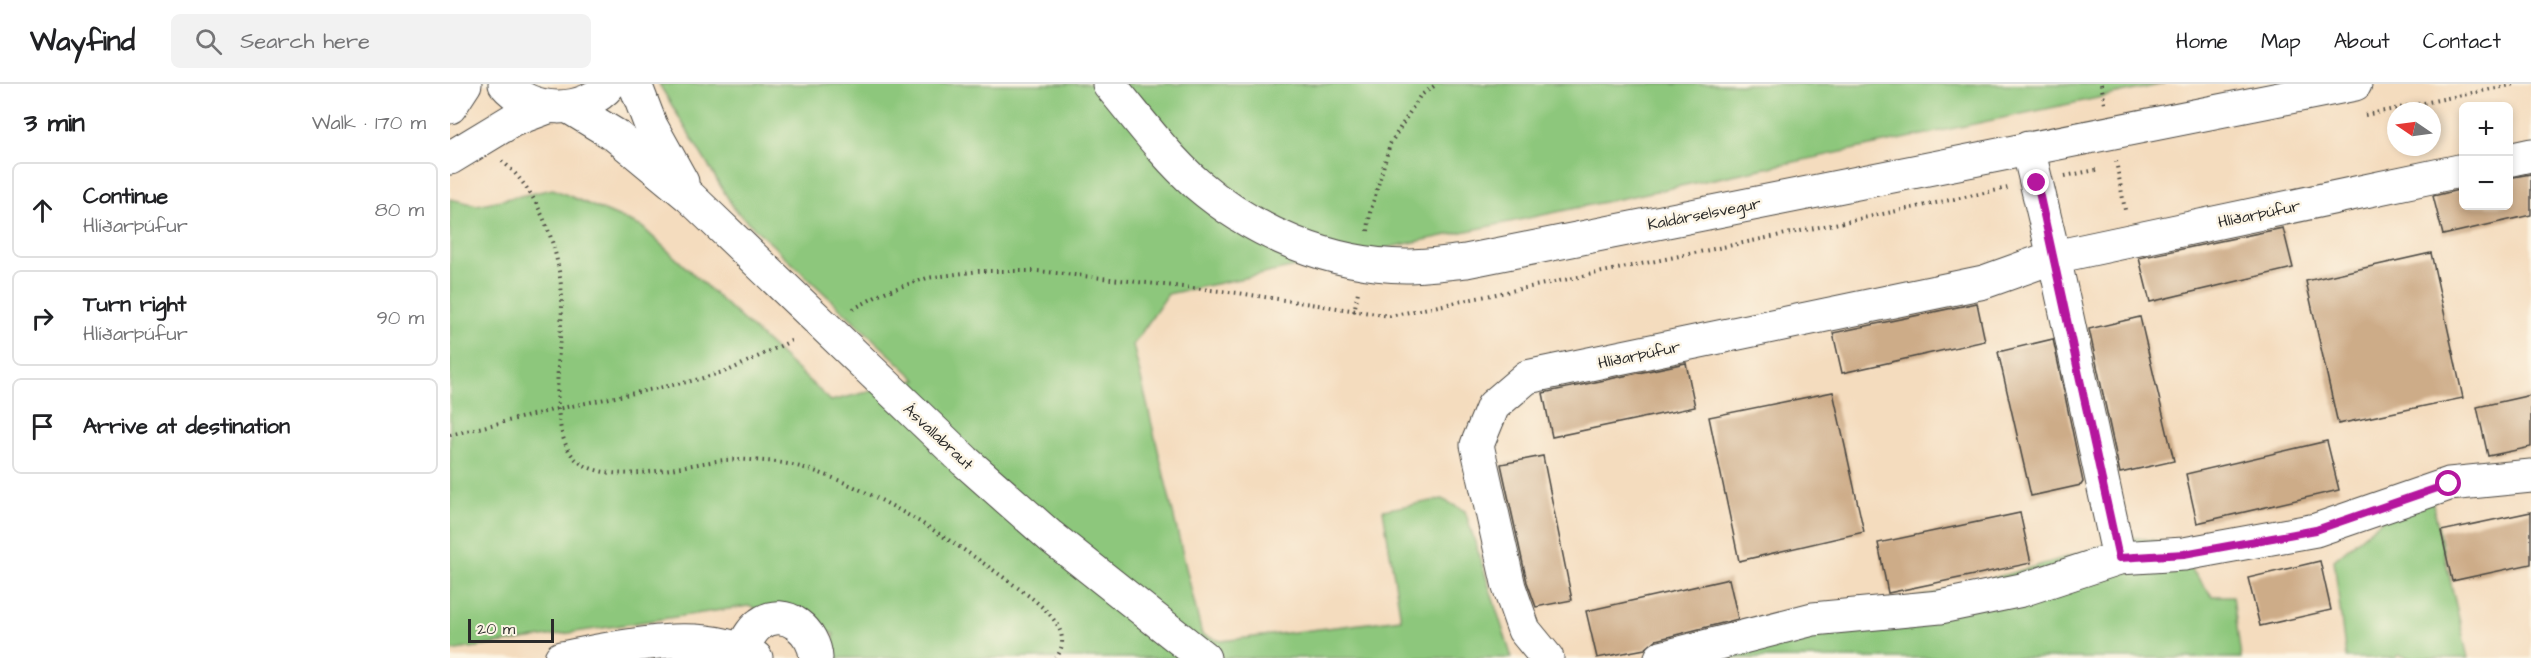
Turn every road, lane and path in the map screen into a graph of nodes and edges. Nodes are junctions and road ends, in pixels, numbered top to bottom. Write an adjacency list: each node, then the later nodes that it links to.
1 (465, 84): 8 (street)
2 (505, 84): 9 (street, Ásvallabraut)
3 (610, 84): 9 (street)
4 (635, 84): 16 (street, Ásvallabraut)
5 (1109, 84): 18 (street, Kaldárselsvegur)
6 (1437, 84): 18 (path)
7 (2355, 84): 10 (street, Kaldárselsvegur)
8 (450, 107)
9 (558, 107): 13 (street); 16 (street, Ásvallabraut)
10 (2028, 148): 17 (street); 18 (street, Kaldárselsvegur)
11 (494, 155): 21 (path)
12 (2531, 155): 14 (street)
13 (450, 158)
14 (2513, 159)
15 (2459, 171): 17 (street, Hlíðarþúfur)
16 (690, 197): 29 (street, Ásvallabraut)
17 (2054, 257): 24 (street); 30 (street, Hlíðarþúfur)
18 (1364, 262): 19 (path)
19 (1354, 312)
20 (799, 337): 21 (path)
21 (557, 409): 22 (path); 28 (path)
22 (450, 435)
23 (2531, 476): 24 (street)
24 (2119, 558): 31 (street)
25 (748, 654): 26 (street); 27 (street)
26 (561, 658)
27 (816, 658)
28 (1056, 658)
29 (1204, 658)
30 (1547, 658)
31 (1661, 658)

